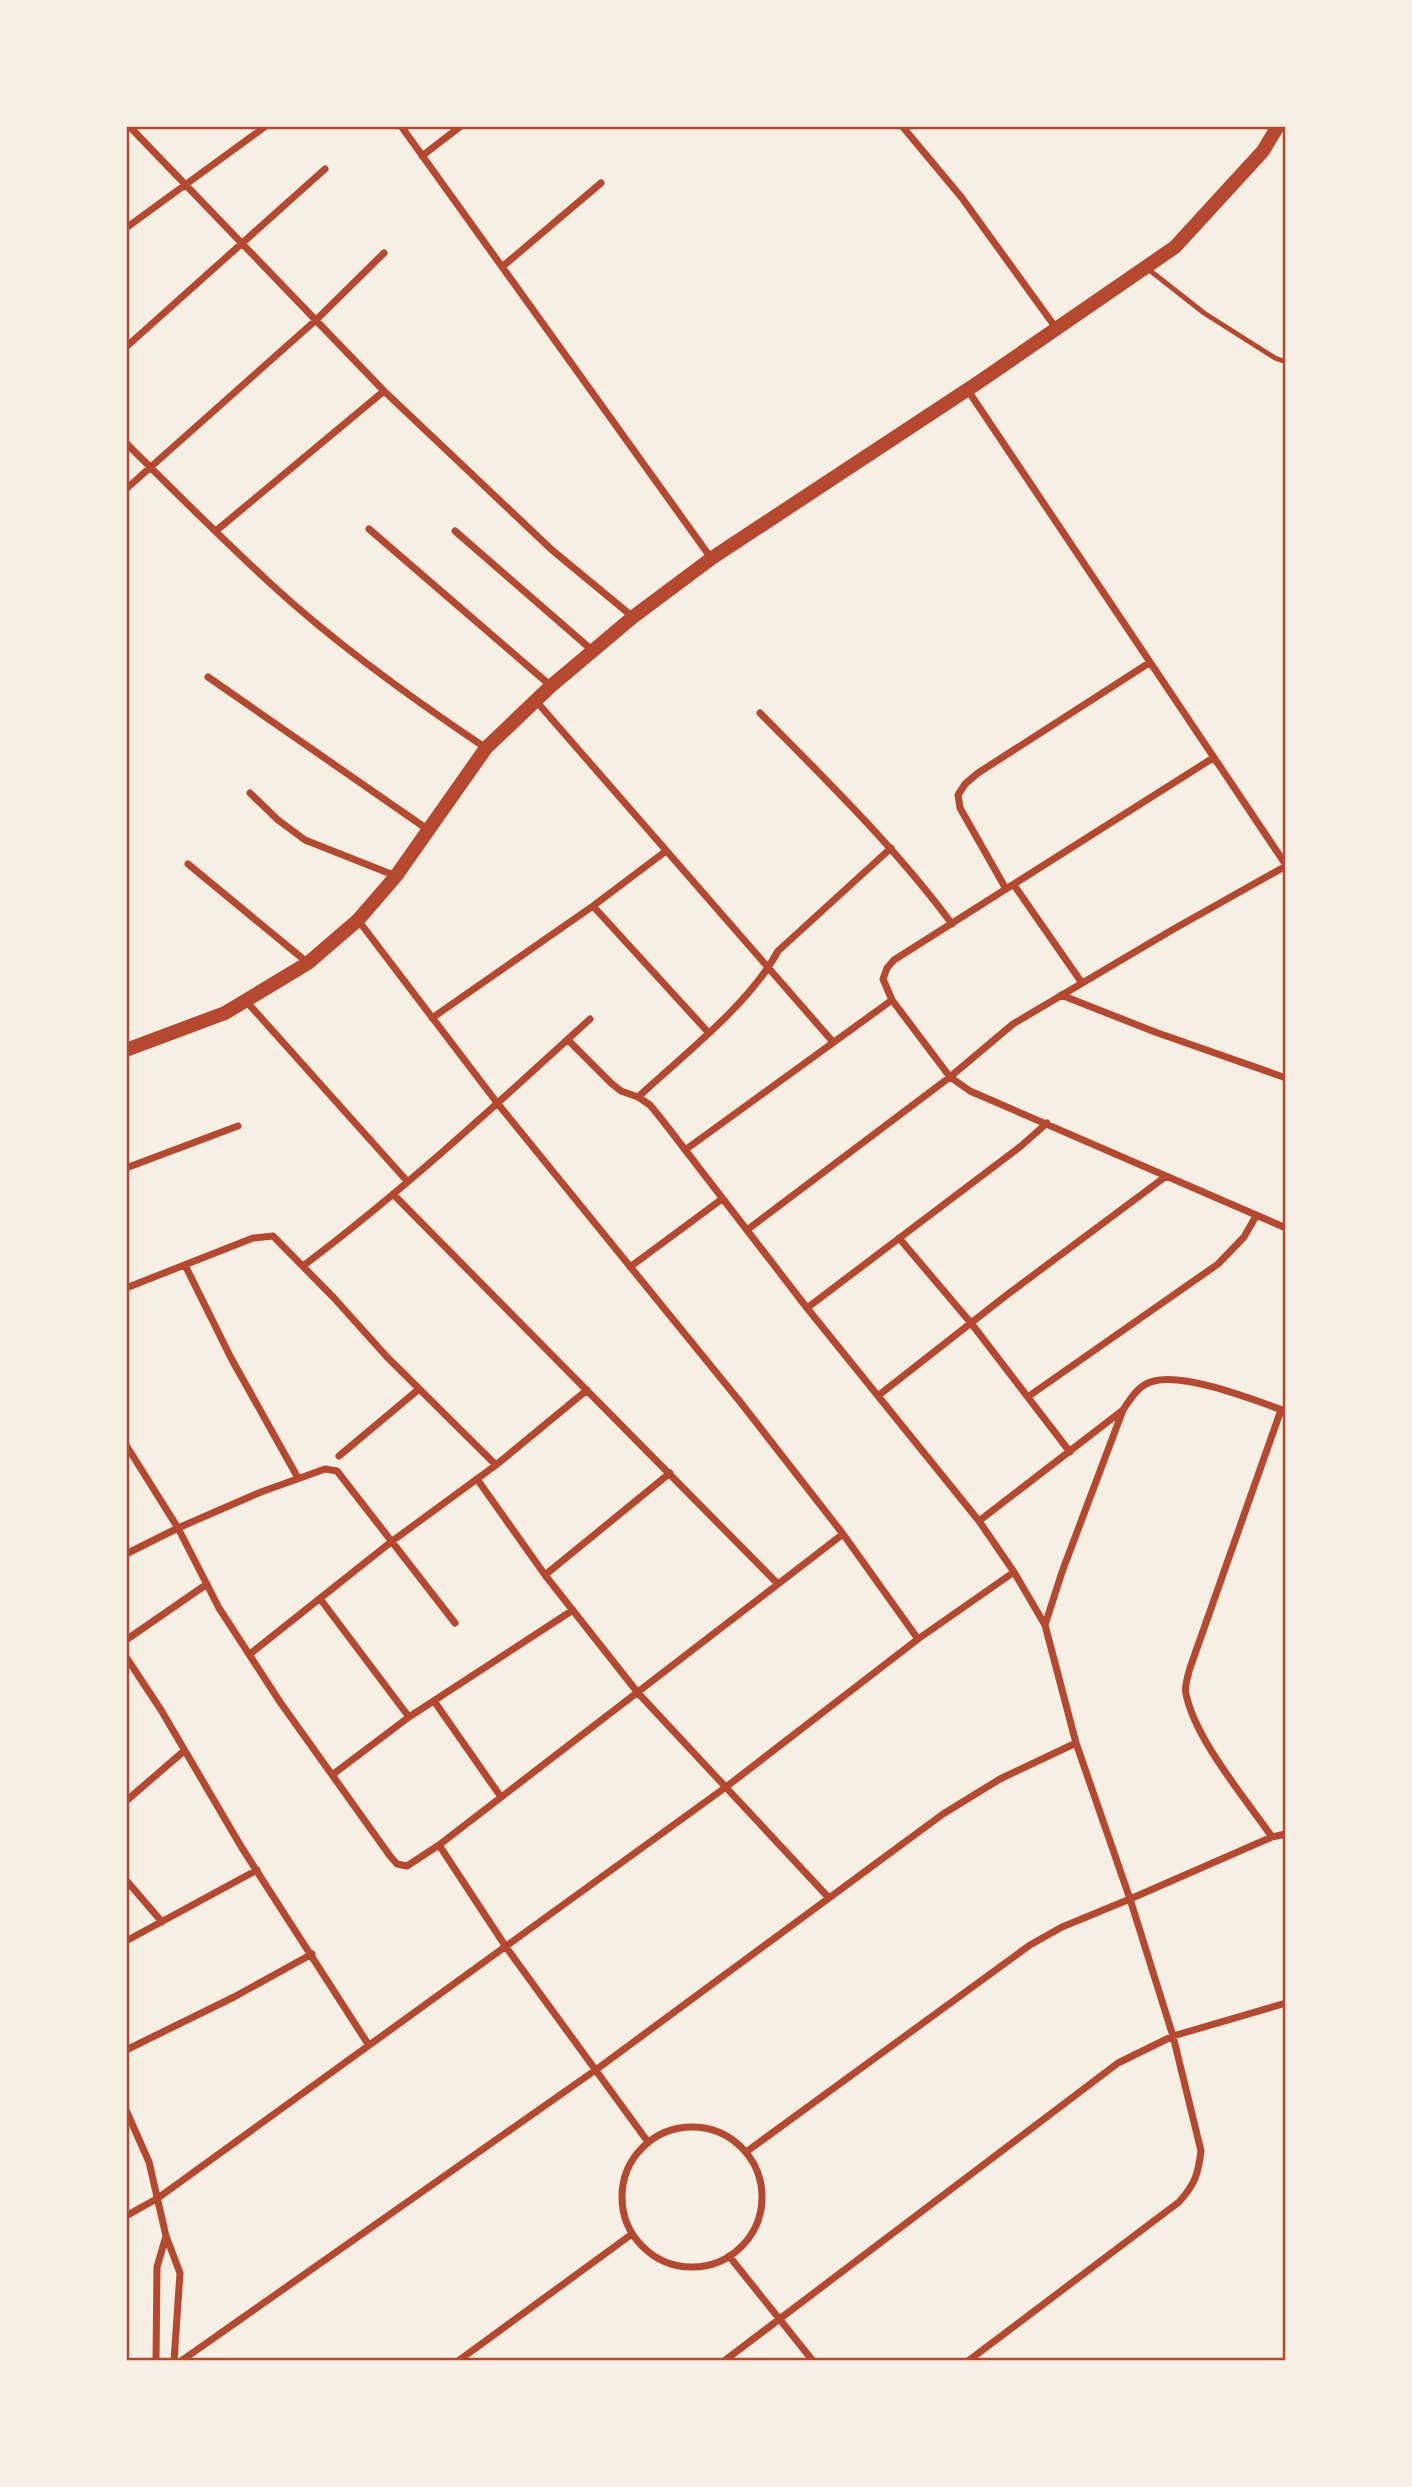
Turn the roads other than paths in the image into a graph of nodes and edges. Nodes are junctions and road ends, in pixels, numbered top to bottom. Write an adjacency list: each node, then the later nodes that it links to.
1 (129, 126): 10 (street)
2 (266, 126): 10 (street)
3 (401, 126): 7 (street)
4 (461, 126): 7 (street)
5 (902, 126): 17 (street)
6 (1278, 126): 15 (main road)
7 (422, 156): 14 (street)
8 (325, 169): 12 (street)
9 (601, 183): 14 (street)
10 (185, 187): 11 (street); 12 (street)
11 (126, 228)
12 (243, 242): 16 (street); 18 (street)
13 (384, 253): 16 (street)
14 (502, 267): 28 (street)
15 (1145, 267): 17 (main road); 19 (lane)
16 (316, 320): 21 (street); 23 (street)
17 (1056, 328): 20 (main road)
18 (126, 348)
19 (1286, 362)
20 (967, 389): 28 (main road); 31 (street)
21 (384, 391): 26 (street); 29 (street)
22 (126, 443): 23 (street)
23 (151, 468): 24 (street); 26 (street)
24 (126, 489)
25 (369, 528): 33 (street)
26 (216, 530): 36 (street)
27 (454, 531): 30 (street)
28 (712, 558): 29 (main road)
29 (634, 617): 30 (main road)
30 (593, 651): 33 (main road)
31 (1149, 663): 37 (street); 46 (street)
32 (208, 677): 39 (street)
33 (551, 686): 34 (main road)
34 (536, 700): 36 (main road); 41 (street)
35 (760, 713): 40 (street)
36 (486, 748): 39 (main road)
37 (1213, 758): 43 (street); 45 (street)
38 (250, 793): 44 (street)
39 (427, 829): 44 (main road)
40 (891, 848): 49 (street); 51 (street)
41 (666, 851): 47 (street); 51 (street)
42 (188, 864): 50 (street)
43 (1286, 866): 52 (street)
44 (396, 876): 48 (main road)
45 (1014, 885): 46 (street); 52 (street)
46 (1006, 889): 49 (street)
47 (593, 906): 56 (street); 58 (street)
48 (358, 920): 50 (main road); 56 (street)
49 (952, 924): 54 (street)
50 (308, 963): 55 (main road)
51 (769, 968): 58 (street); 60 (street)
52 (1082, 983): 53 (street)
53 (1061, 995): 62 (street); 63 (street)
54 (892, 1000): 60 (street); 62 (street)
55 (246, 1001): 61 (main road); 71 (street)
56 (432, 1018): 65 (street)
57 (590, 1019): 59 (street)
58 (708, 1032): 64 (street)
59 (568, 1040): 64 (street); 65 (street)
60 (833, 1042): 68 (street)
61 (126, 1051)
62 (950, 1077): 66 (street); 76 (street)
63 (1286, 1078)
64 (638, 1097): 68 (street)
65 (498, 1104): 71 (street); 80 (street)
66 (1046, 1123): 70 (street); 77 (street)
67 (238, 1125): 69 (street)
68 (685, 1150): 73 (street)
69 (126, 1168)
70 (1165, 1177): 74 (street); 83 (street)
71 (407, 1181): 72 (street)
72 (393, 1194): 79 (street); 85 (street)
73 (722, 1199): 76 (street); 80 (street)
74 (1256, 1216): 75 (street); 87 (street)
75 (1286, 1228)
76 (747, 1230): 82 (street)
77 (899, 1238): 82 (street); 83 (street)
78 (184, 1265): 79 (street); 81 (street); 95 (street)
79 (303, 1266): 84 (street)
80 (630, 1267): 99 (street)
81 (126, 1288)
82 (807, 1308): 86 (street)
83 (971, 1323): 86 (street); 87 (street)
84 (419, 1389): 92 (street); 93 (street)
85 (587, 1390): 93 (street); 94 (street)
86 (878, 1395): 97 (street)
87 (1029, 1396): 91 (street)
88 (1123, 1410): 89 (street); 91 (street); 109 (street)
89 (1284, 1410): 124 (street)
90 (126, 1445): 98 (street)
91 (1070, 1452): 97 (street)
92 (339, 1456)
93 (496, 1465): 96 (street)
94 (670, 1473): 103 (street); 105 (street)
95 (298, 1478): 98 (street); 100 (street)
96 (477, 1479): 100 (street); 103 (street)
97 (979, 1521): 102 (street)
98 (178, 1528): 101 (street); 104 (street)
99 (843, 1534): 105 (street); 110 (street)
100 (391, 1542): 106 (street); 108 (street)
101 (126, 1554)
102 (1014, 1572): 109 (street); 110 (street)
103 (545, 1575): 107 (street)
104 (207, 1584): 111 (street); 112 (street)
105 (778, 1584): 114 (street)
106 (321, 1600): 112 (street); 116 (street)
107 (573, 1610): 114 (street); 115 (street)
108 (456, 1623)
109 (1045, 1625): 117 (street)
110 (918, 1639): 120 (street)
111 (126, 1640)
112 (250, 1654): 119 (street)
113 (126, 1657): 118 (street)
114 (638, 1693): 120 (street); 121 (street)
115 (435, 1701): 116 (street); 121 (street)
116 (409, 1717): 119 (street)
117 (1076, 1743): 128 (street); 129 (street)
118 (184, 1751): 122 (street); 126 (street)
119 (332, 1774): 125 (street)
120 (726, 1787): 128 (street); 132 (street)
121 (501, 1797): 125 (street)
122 (126, 1801)
123 (1286, 1834): 124 (street)
124 (1272, 1837): 129 (street)
125 (439, 1845): 132 (street)
126 (257, 1870): 130 (street); 133 (street)
127 (126, 1880): 130 (street)
128 (829, 1898): 138 (street)
129 (1130, 1899): 135 (street); 141 (street)
130 (162, 1922): 131 (street)
131 (126, 1941)
132 (506, 1947): 136 (street); 138 (street)
133 (312, 1954): 136 (street); 137 (street)
134 (1286, 2003): 135 (street)
135 (1173, 2036): 147 (street); 148 (street)
136 (368, 2045): 142 (street)
137 (126, 2050)
138 (597, 2069): 140 (street); 151 (street)
139 (126, 2110): 142 (street)
140 (648, 2142): 141 (street); 144 (street)
141 (747, 2152): 146 (street)
142 (158, 2198): 143 (street); 145 (street)
143 (126, 2216)
144 (632, 2234): 146 (street); 152 (street)
145 (166, 2236): 149 (street); 150 (street)
146 (730, 2256): 147 (street)
147 (781, 2319): 153 (street); 154 (street)
148 (978, 2353): 155 (street); 156 (street)
149 (156, 2361)
150 (174, 2361)
151 (181, 2361)
152 (458, 2361)
153 (724, 2361)
154 (813, 2361)
155 (968, 2361)
156 (983, 2361)

